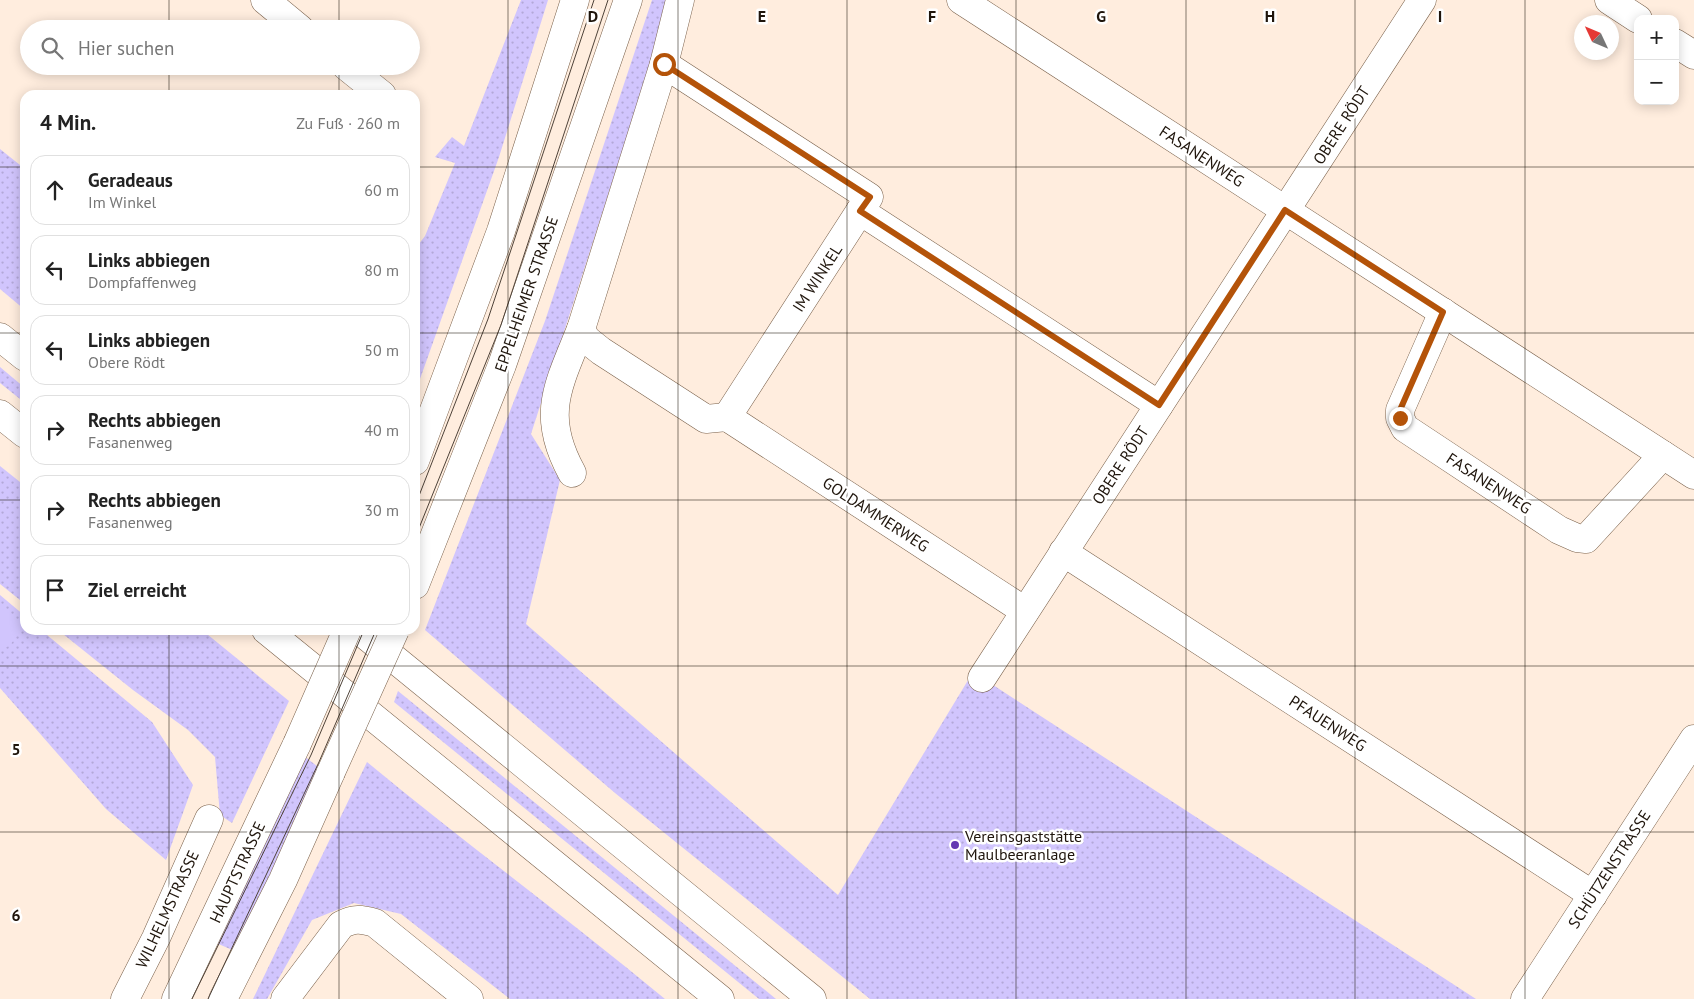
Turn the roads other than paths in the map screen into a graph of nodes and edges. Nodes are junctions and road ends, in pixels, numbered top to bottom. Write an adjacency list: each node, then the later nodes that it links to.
1 (265, 0): 9 (main road)
2 (575, 0): 25 (main road)
3 (628, 0): 30 (main road, EPPELHEIMER STRASSE)
4 (680, 0): 12 (main road)
5 (961, 0): 15 (main road, FASANENWEG)
6 (1422, 0): 15 (main road, OBERE RÖDT)
7 (1609, 0): 8 (main road)
8 (1634, 16)
9 (289, 20)
10 (1679, 46): 11 (main road)
11 (1694, 55)
12 (664, 64): 16 (main road, IM WINKEL); 19 (main road)
13 (357, 75): 14 (main road)
14 (376, 90)
15 (1285, 210): 17 (main road, FASANENWEG); 21 (main road, OBERE RÖDT)
16 (860, 211): 21 (main road); 23 (main road, IM WINKEL)
17 (1443, 312): 26 (main road, FASANENWEG); 26 (main road, FASANENWEG)
18 (0, 336): 20 (main road)
19 (589, 340): 23 (main road); 27 (main road)
20 (20, 353)
21 (1159, 405): 29 (main road, OBERE RÖDT)
22 (0, 414): 24 (main road)
23 (726, 417): 31 (main road, GOLDAMMERWEG)
24 (20, 430)
25 (420, 448)
26 (1662, 455): 28 (main road, FASANENWEG)
27 (572, 473)
28 (1694, 475)
29 (1064, 552): 31 (main road, OBERE RÖDT); 39 (main road, PFAUENWEG)
30 (420, 571)
31 (1025, 611): 36 (main road, OBERE RÖDT)
32 (272, 635): 45 (main road)
33 (345, 635): 41 (main road, HAUPTSTRASSE, bridge)
34 (366, 635): 46 (main road)
35 (393, 635): 42 (main road, bridge)
36 (982, 678)
37 (1694, 739): 39 (main road, SCHÜTZENSTRASSE)
38 (209, 819): 40 (main road, WILHELMSTRASSE)
39 (1592, 895): 47 (main road, SCHÜTZENSTRASSE)
40 (125, 999)
41 (176, 999)
42 (223, 999)
43 (285, 999): 44 (main road)
44 (469, 999)
45 (720, 999)
46 (812, 999)
47 (1525, 999)

